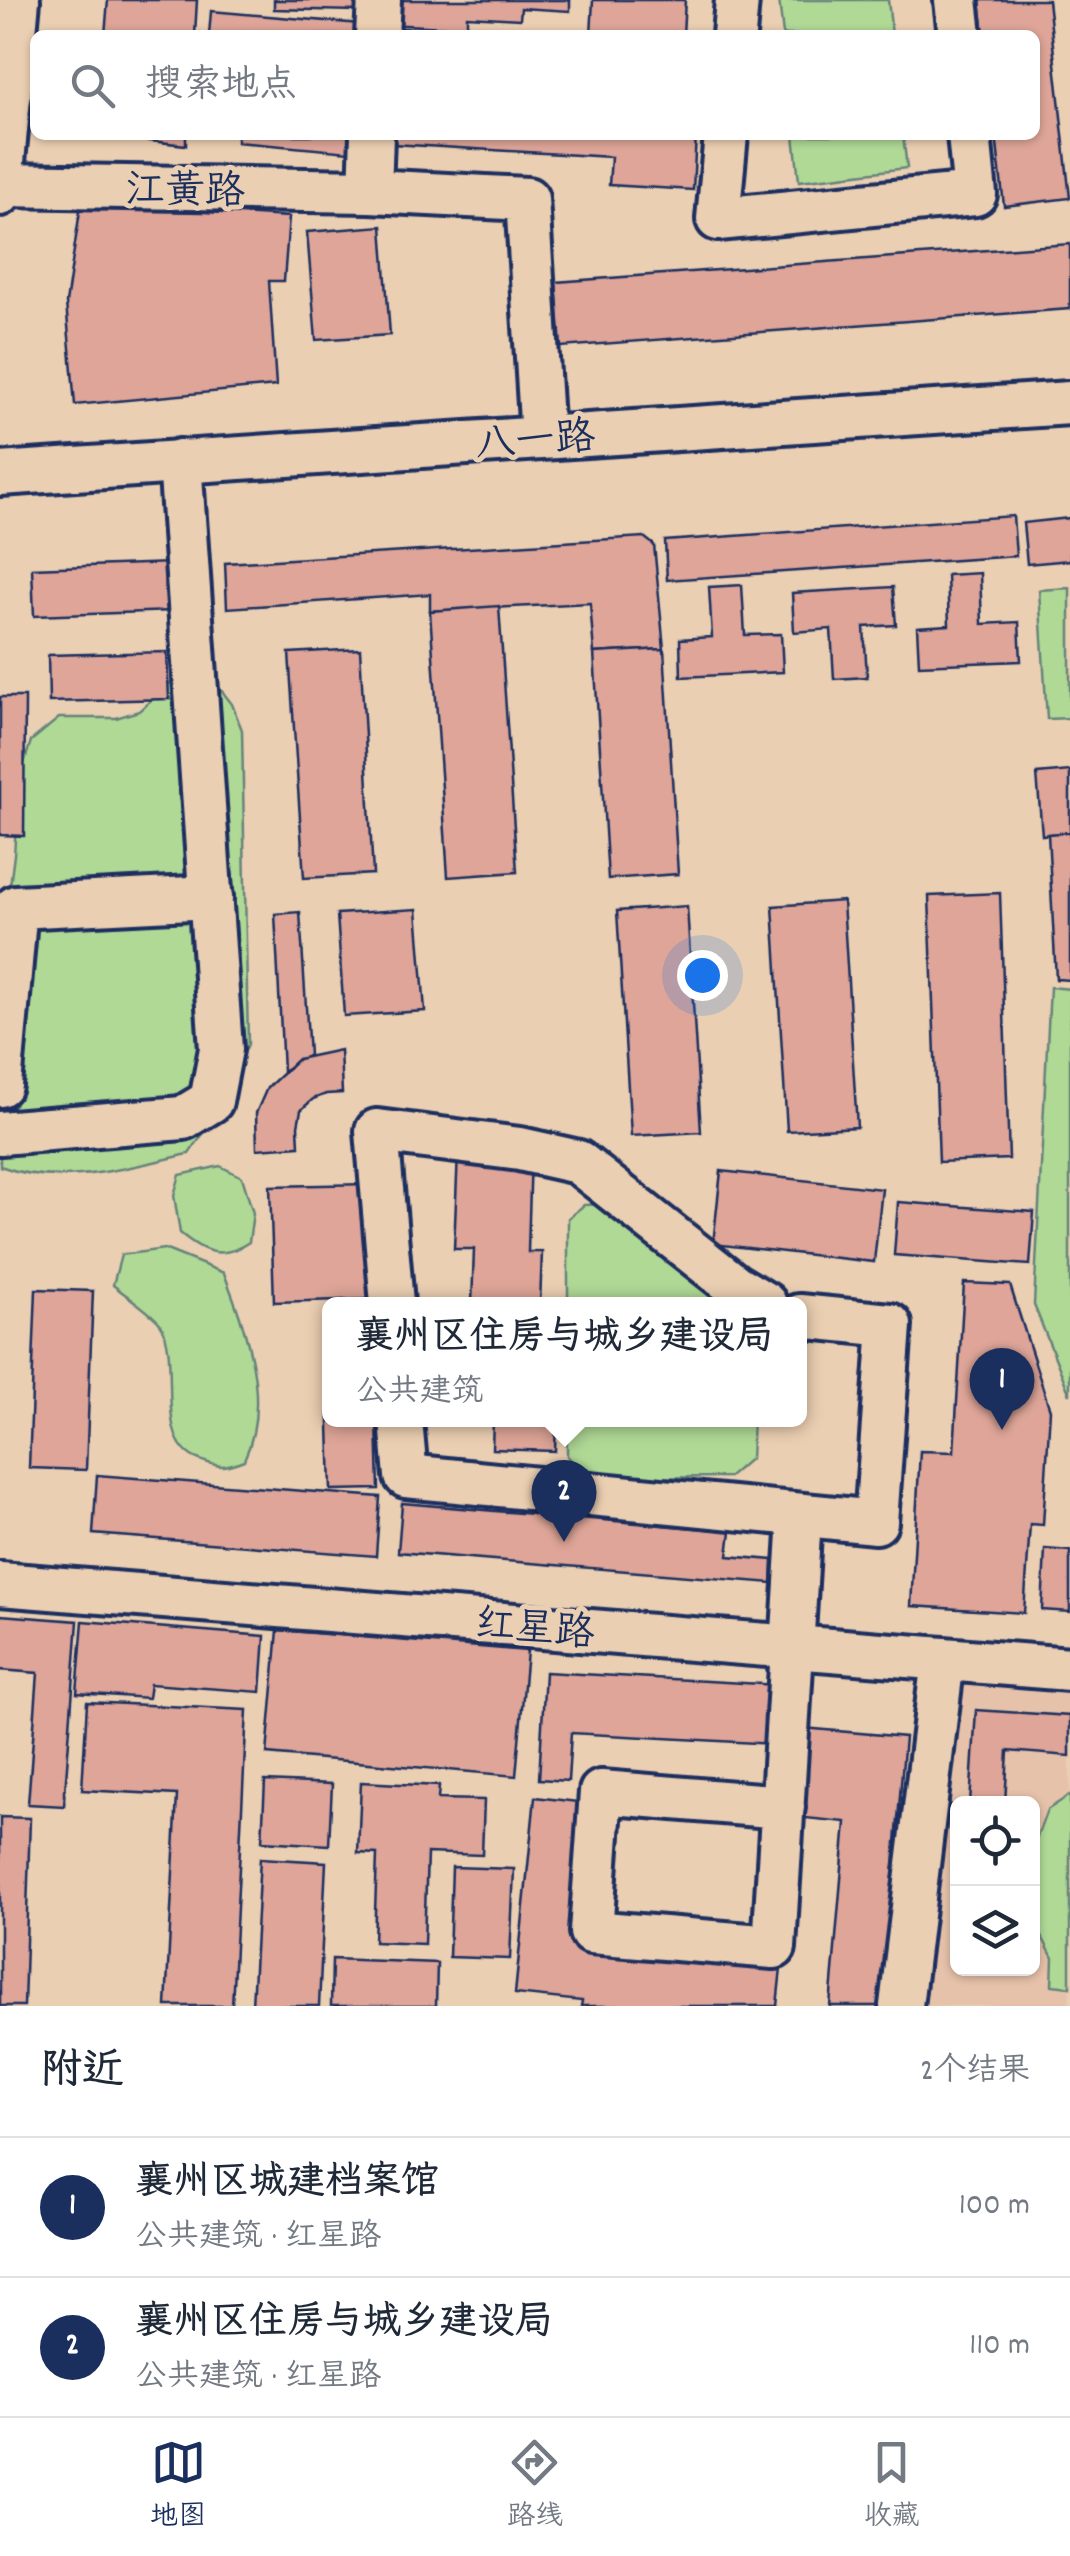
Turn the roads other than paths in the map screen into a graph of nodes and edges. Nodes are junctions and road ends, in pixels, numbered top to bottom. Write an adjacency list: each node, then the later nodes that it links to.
1 (18, 0): 11 (street)
2 (379, 0): 5 (street)
3 (737, 0): 6 (street)
4 (956, 0): 7 (street)
5 (378, 30)
6 (734, 30)
7 (959, 30)
8 (372, 140): 12 (street)
9 (726, 140): 10 (street)
10 (970, 140)
11 (0, 185): 12 (street, 江黄路); 13 (street)
12 (370, 192): 15 (street, 江黄路)
13 (0, 194)
14 (1070, 403): 15 (street, 八一路)
15 (542, 437): 16 (street, 八一路)
16 (180, 462): 17 (street, 八一路); 18 (street)
17 (0, 474)
18 (211, 897): 19 (street); 20 (street)
19 (0, 1086)
20 (0, 1134)
21 (391, 1297): 22 (street)
22 (753, 1297)
23 (807, 1317): 25 (street)
24 (402, 1427): 25 (street)
25 (800, 1517): 27 (street)
26 (0, 1584): 27 (street, 红星路)
27 (794, 1647): 28 (street, 红星路); 30 (street)
28 (943, 1659): 29 (street, 红星路); 31 (street)
29 (1070, 1669)
30 (783, 1807): 30 (street)
31 (901, 2006)

